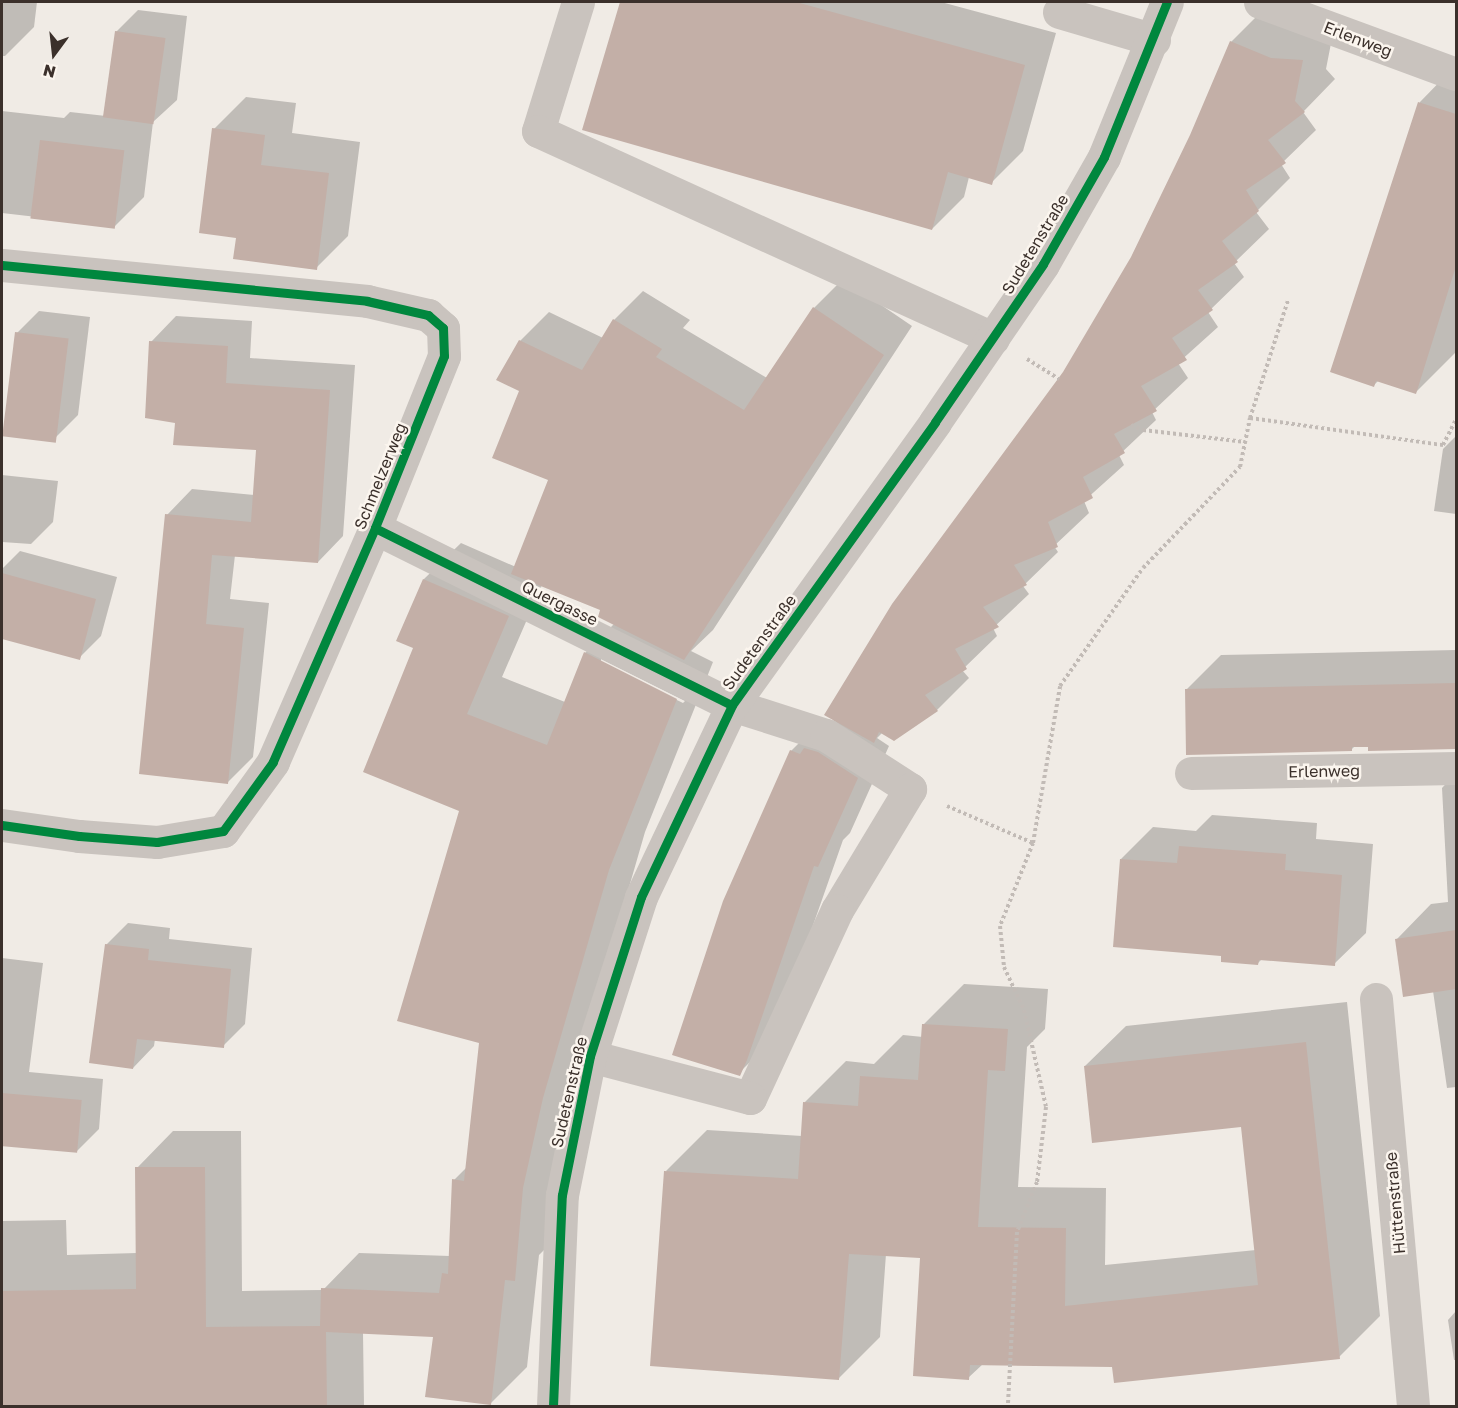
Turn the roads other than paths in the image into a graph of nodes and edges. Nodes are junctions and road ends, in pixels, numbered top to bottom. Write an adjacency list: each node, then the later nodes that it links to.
1 (578, 2): 8 (street)
2 (1167, 2): 5 (street, Sudetenstraße)
3 (1260, 2): 6 (street, Erlenweg)
4 (1059, 12): 5 (street)
5 (1154, 40): 8 (street, Sudetenstraße)
6 (1456, 74)
7 (2, 265): 9 (street, Schmelzerweg)
8 (993, 338): 10 (street, Sudetenstraße)
9 (375, 528): 10 (street, Quergasse); 13 (street, Schmelzerweg)
10 (732, 705): 15 (street, Sudetenstraße); 15 (street, Quergasse)
11 (1456, 768): 12 (street, Erlenweg)
12 (1191, 773)
13 (2, 825)
14 (1376, 999): 17 (street, Hüttenstraße)
15 (590, 1056): 16 (street, Sudetenstraße)
16 (553, 1407)
17 (1413, 1407)

